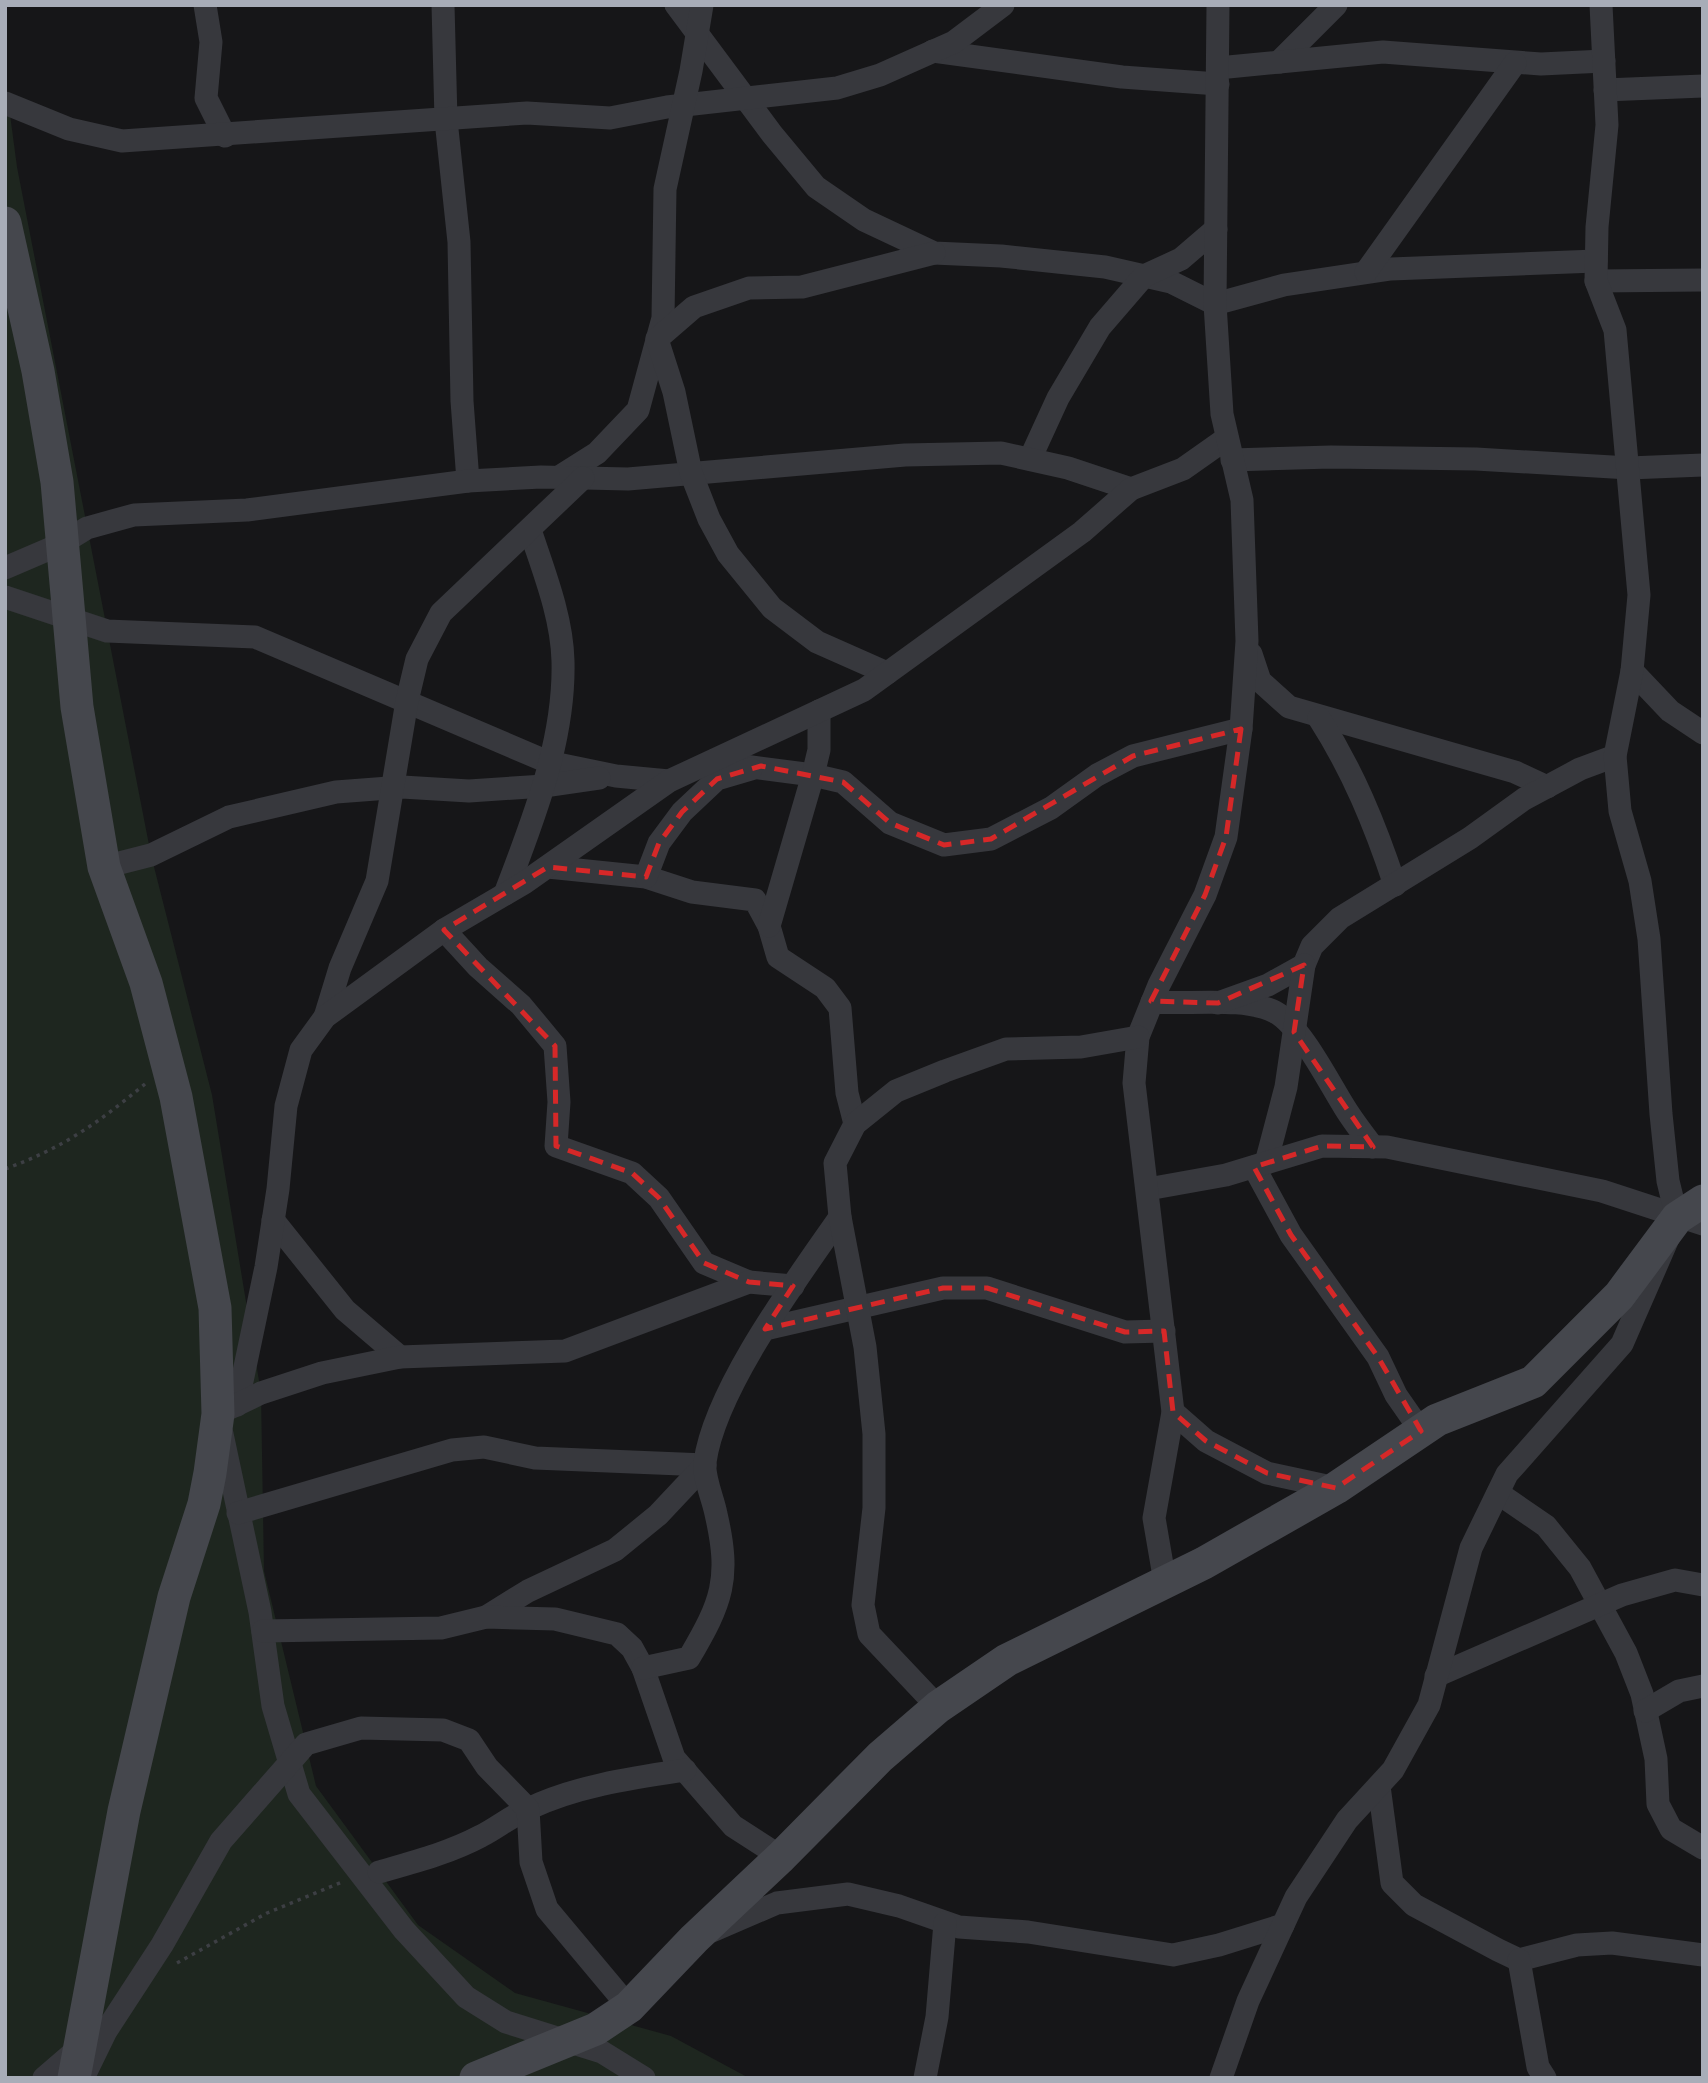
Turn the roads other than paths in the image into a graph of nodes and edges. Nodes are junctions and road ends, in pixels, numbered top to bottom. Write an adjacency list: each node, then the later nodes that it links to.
1 (205, 5): 21 (street)
2 (443, 5): 20 (street)
3 (676, 5): 9 (street)
4 (702, 5): 9 (street)
5 (1218, 5): 14 (street)
6 (1336, 5): 12 (street)
7 (1601, 5): 11 (street)
8 (1001, 6): 10 (street)
9 (696, 32): 17 (street); 19 (street)
10 (933, 51): 14 (street); 17 (street)
11 (1604, 61): 13 (street); 16 (street)
12 (1279, 62): 13 (street); 14 (street)
13 (1515, 62): 26 (street)
14 (1218, 76): 23 (street)
15 (1703, 86): 16 (street)
16 (1605, 90): 25 (street)
17 (746, 100): 19 (street); 24 (street)
18 (5, 103): 21 (street)
19 (681, 106): 20 (street); 30 (street)
20 (446, 121): 21 (street); 38 (street)
21 (225, 136)
22 (5, 223): 41 (main road)
23 (1216, 229): 27 (street); 29 (street)
24 (934, 253): 27 (street); 30 (street)
25 (1596, 271): 26 (street); 28 (street); 34 (street)
26 (1366, 272): 29 (street)
27 (1144, 276): 29 (street); 32 (street)
28 (1703, 280)
29 (1215, 304): 31 (street)
30 (657, 339): 35 (street); 36 (street)
31 (1230, 449): 34 (street); 39 (street); 45 (street)
32 (1030, 459): 35 (street); 39 (street)
33 (1703, 465): 34 (street)
34 (1629, 468): 46 (street)
35 (691, 473): 37 (street); 47 (street)
36 (559, 477): 37 (street); 38 (street)
37 (583, 478): 40 (street)
38 (468, 481): 41 (street)
39 (1131, 489): 47 (street)
40 (530, 530): 48 (street); 55 (street)
41 (61, 544): 42 (street); 44 (main road)
42 (5, 568)
43 (5, 597): 44 (street)
44 (68, 620): 48 (street); 63 (main road)
45 (1247, 641): 50 (street); 51 (street)
46 (1632, 671): 52 (street); 53 (street)
47 (887, 673): 49 (street)
48 (407, 701): 55 (street); 62 (street)
49 (819, 711): 54 (street); 57 (street)
50 (1319, 718): 61 (street); 66 (street)
51 (1241, 729): 57 (street); 71 (street)
52 (1703, 733)
53 (1615, 756): 61 (street); 80 (street)
54 (712, 761): 56 (street); 59 (street)
55 (548, 762): 58 (street); 60 (street)
56 (761, 766): 57 (street); 65 (street)
57 (813, 775): 68 (street)
58 (616, 776): 59 (street); 60 (street)
59 (669, 781): 64 (street)
60 (544, 786): 62 (street); 67 (street)
61 (1547, 786): 66 (street)
62 (393, 788): 63 (street); 73 (street)
63 (104, 867): 89 (main road)
64 (548, 867): 65 (street); 67 (street)
65 (646, 877): 68 (street)
66 (1395, 885): 70 (street)
67 (505, 894): 69 (street)
68 (769, 926): 76 (street)
69 (444, 930): 73 (street); 83 (street)
70 (1304, 965): 72 (street); 74 (street)
71 (1152, 1002): 72 (street); 75 (street)
72 (1218, 1003): 74 (street)
73 (325, 1017): 82 (street)
74 (1294, 1032): 77 (street); 78 (street)
75 (1138, 1037): 76 (street); 79 (street)
76 (855, 1124): 81 (street)
77 (1373, 1147): 78 (street); 80 (street)
78 (1260, 1165): 79 (street); 91 (street)
79 (1148, 1189): 87 (street)
80 (1694, 1214): 91 (main road); 94 (street)
81 (840, 1217): 84 (street); 85 (street)
82 (273, 1220): 88 (street); 89 (street)
83 (749, 1282): 84 (street); 88 (street)
84 (793, 1286): 86 (street)
85 (856, 1307): 86 (street); 87 (street); 104 (street)
86 (765, 1329): 92 (street)
87 (1164, 1331): 90 (street)
88 (400, 1357): 89 (street)
89 (227, 1409): 95 (street); 120 (main road)
90 (1173, 1412): 93 (street); 96 (street)
91 (1421, 1431): 93 (main road)
92 (705, 1465): 95 (street); 99 (street); 101 (street)
93 (1336, 1488): 96 (main road)
94 (1498, 1493): 98 (street); 102 (street)
95 (238, 1513): 100 (street)
96 (1165, 1582): 104 (main road)
97 (1703, 1585): 98 (street)
98 (1599, 1605): 102 (street); 105 (street)
99 (486, 1617): 100 (street); 101 (street)
100 (263, 1631): 106 (street)
101 (643, 1668): 107 (street)
102 (1436, 1676): 108 (street)
103 (1703, 1686): 105 (street)
104 (938, 1707): 111 (main road)
105 (1645, 1711): 110 (street)
106 (289, 1761): 109 (street); 112 (street); 120 (street)
107 (685, 1770): 109 (street); 111 (street)
108 (1379, 1786): 114 (street); 117 (street)
109 (528, 1808): 112 (street); 118 (street)
110 (1703, 1848)
111 (781, 1857): 115 (main road)
112 (370, 1874): 119 (street)
113 (945, 1923): 114 (street); 115 (street); 124 (street)
114 (1283, 1925): 125 (street)
115 (694, 1939): 118 (main road)
116 (1703, 1955): 117 (street)
117 (1520, 1960): 126 (street)
118 (629, 2007): 119 (main road)
119 (570, 2040): 122 (main road); 123 (street)
120 (79, 2068): 121 (street)
121 (44, 2078)
122 (476, 2078)
123 (644, 2078)
124 (925, 2078)
125 (1221, 2078)
126 (1545, 2078)

